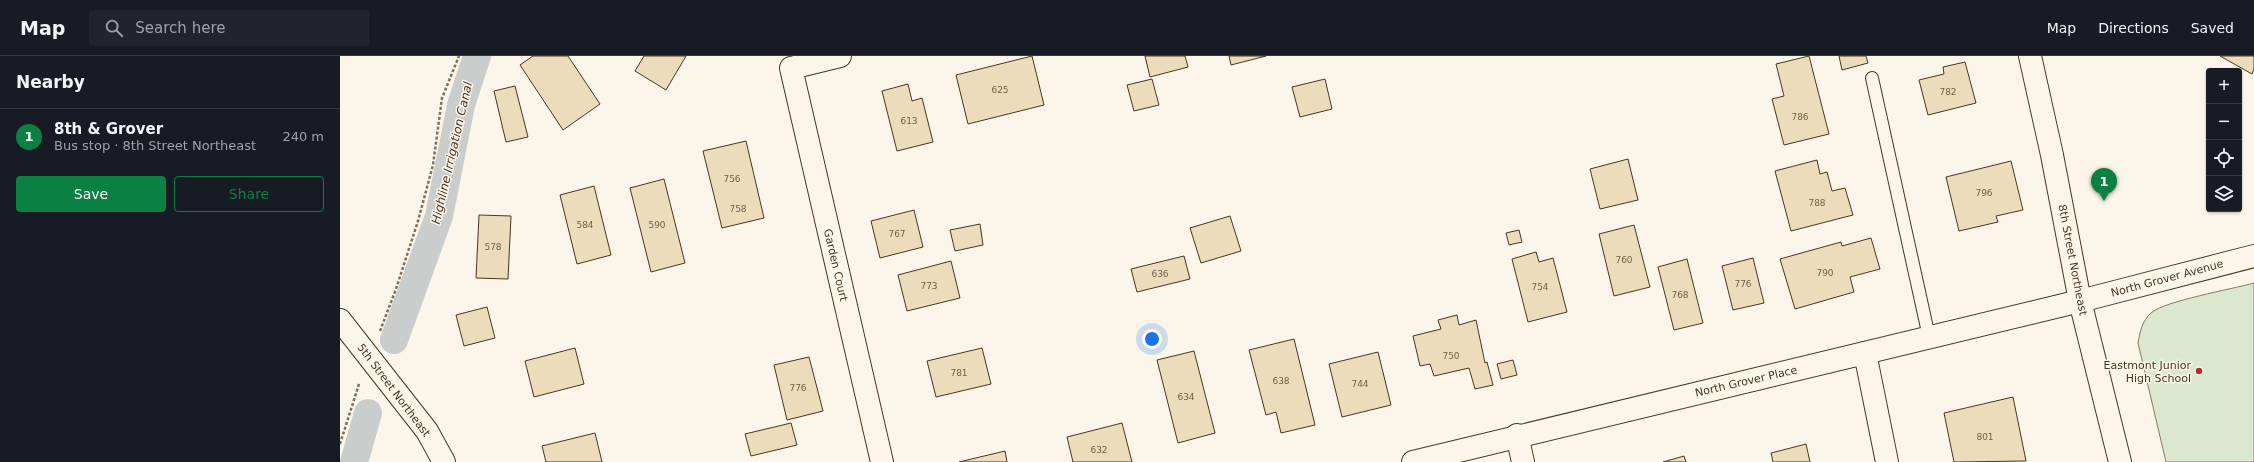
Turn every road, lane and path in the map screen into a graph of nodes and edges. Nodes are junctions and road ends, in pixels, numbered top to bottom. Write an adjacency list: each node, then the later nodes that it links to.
1 (459, 56): 10 (path)
2 (840, 56): 14 (street, Garden Court)
3 (2030, 56): 6 (street, 8th Street Northeast)
4 (1872, 78): 8 (lane)
5 (2254, 256): 6 (street, North Grover Avenue)
6 (2080, 301): 8 (street, North Grover Place); 18 (street, 8th Street Northeast)
7 (340, 320): 10 (street, 5th Street Northeast)
8 (1929, 337): 9 (street, North Grover Place)
9 (1865, 353): 11 (street, North Grover Place); 17 (street)
10 (370, 357): 12 (path); 13 (street, 5th Street Northeast)
11 (1517, 436): 15 (street, North Grover Place); 16 (street)
12 (340, 444)
13 (444, 462)
14 (882, 462)
15 (1413, 462)
16 (1523, 462)
17 (1888, 462)
18 (2120, 462)

